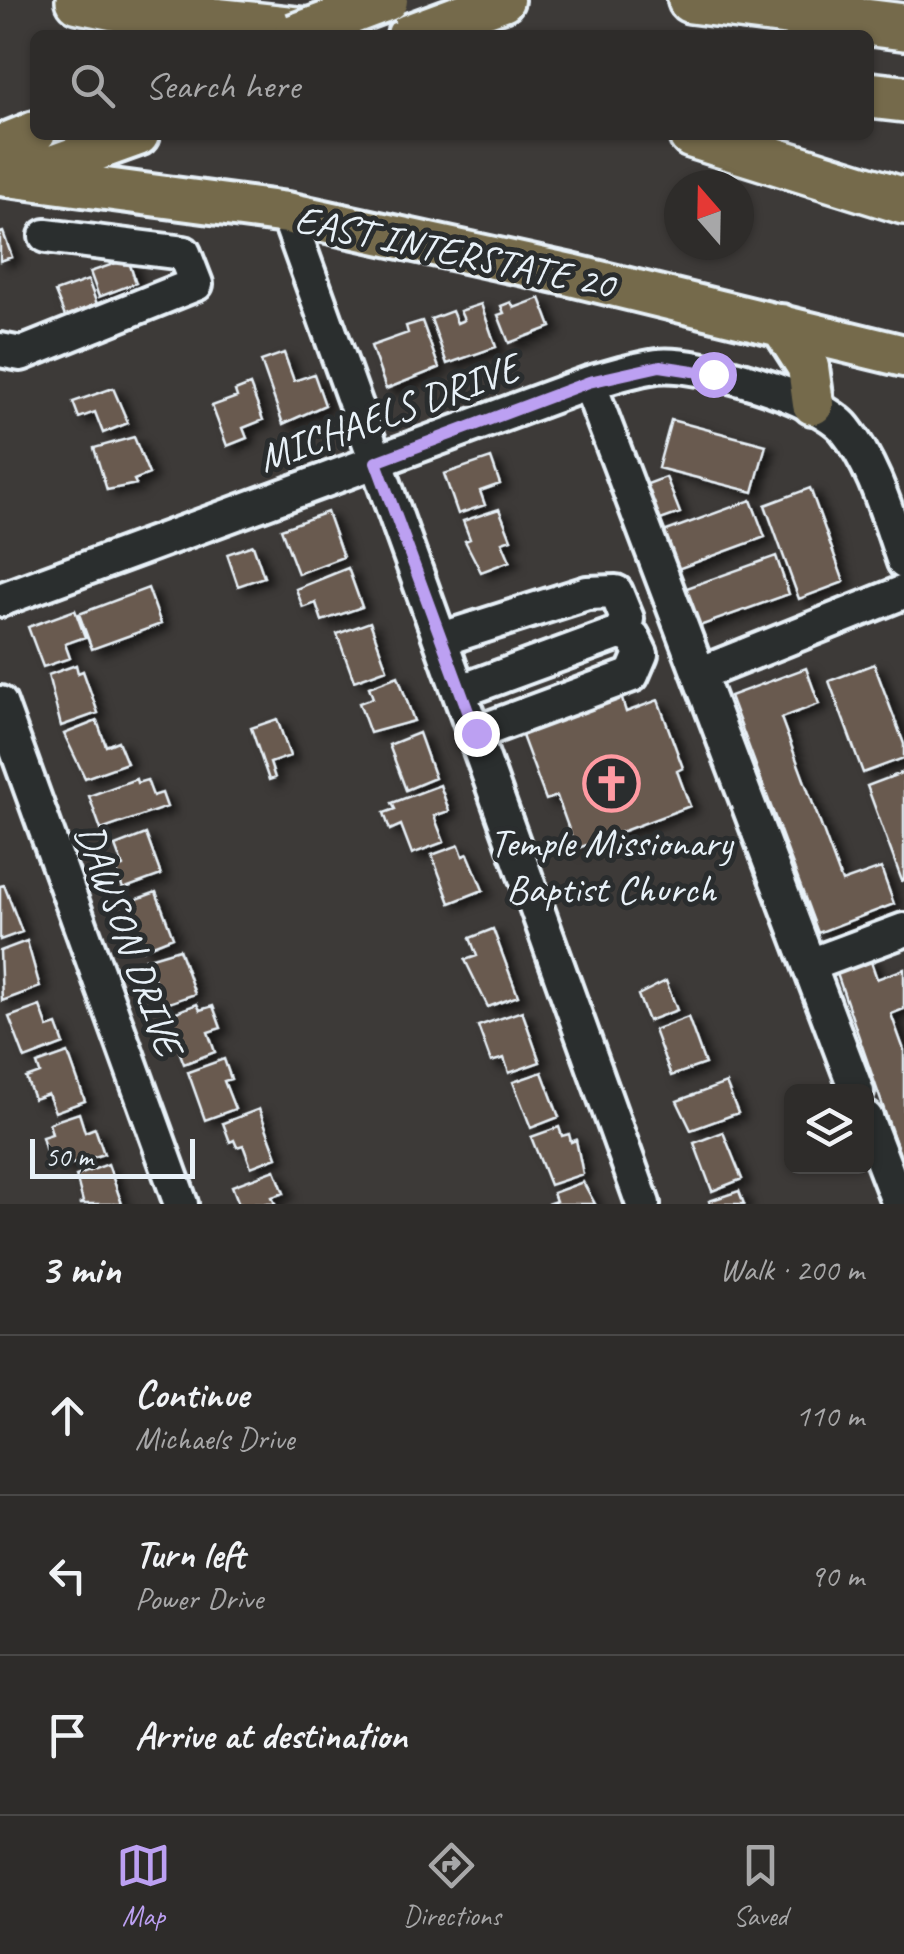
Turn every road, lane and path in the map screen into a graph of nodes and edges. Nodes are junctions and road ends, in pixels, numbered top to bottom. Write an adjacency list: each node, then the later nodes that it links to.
1 (79, 0): 5 (highway)
2 (388, 0): 9 (main road, bridge)
3 (503, 0): 10 (main road)
4 (691, 0): 6 (highway)
5 (148, 14): 7 (highway); 8 (highway)
6 (904, 26)
7 (220, 30)
8 (295, 30)
9 (307, 30)
10 (422, 30)
11 (874, 95): 12 (highway)
12 (904, 99)
13 (30, 138): 16 (main road)
14 (120, 140): 16 (main road)
15 (708, 140): 17 (highway)
16 (5, 171): 18 (main road, EAST INTERSTATE 20)
17 (904, 201)
18 (286, 213): 20 (main road, EAST INTERSTATE 20); 26 (street)
19 (46, 236): 22 (street)
20 (781, 325): 21 (main road, EAST INTERSTATE 20); 25 (main road)
21 (861, 345): 23 (main road, EAST INTERSTATE 20); 25 (main road)
22 (0, 350)
23 (904, 356)
24 (589, 382): 25 (street, MICHAELS DRIVE); 26 (street, MICHAELS DRIVE); 32 (street)
25 (813, 404): 27 (street)
26 (376, 462): 29 (street, MICHAELS DRIVE); 31 (street)
27 (904, 562)
28 (904, 592): 32 (street)
29 (0, 600)
30 (619, 633): 31 (street); 33 (street); 35 (street)
31 (442, 639): 33 (street)
32 (698, 674): 37 (street)
33 (461, 692): 35 (street)
34 (0, 703): 40 (street, DAWSON DRIVE)
35 (476, 733): 41 (street)
36 (904, 930): 37 (street)
37 (810, 965): 38 (street)
38 (854, 1084)
39 (874, 1139): 42 (street)
40 (181, 1204)
41 (643, 1204)
42 (899, 1204)

